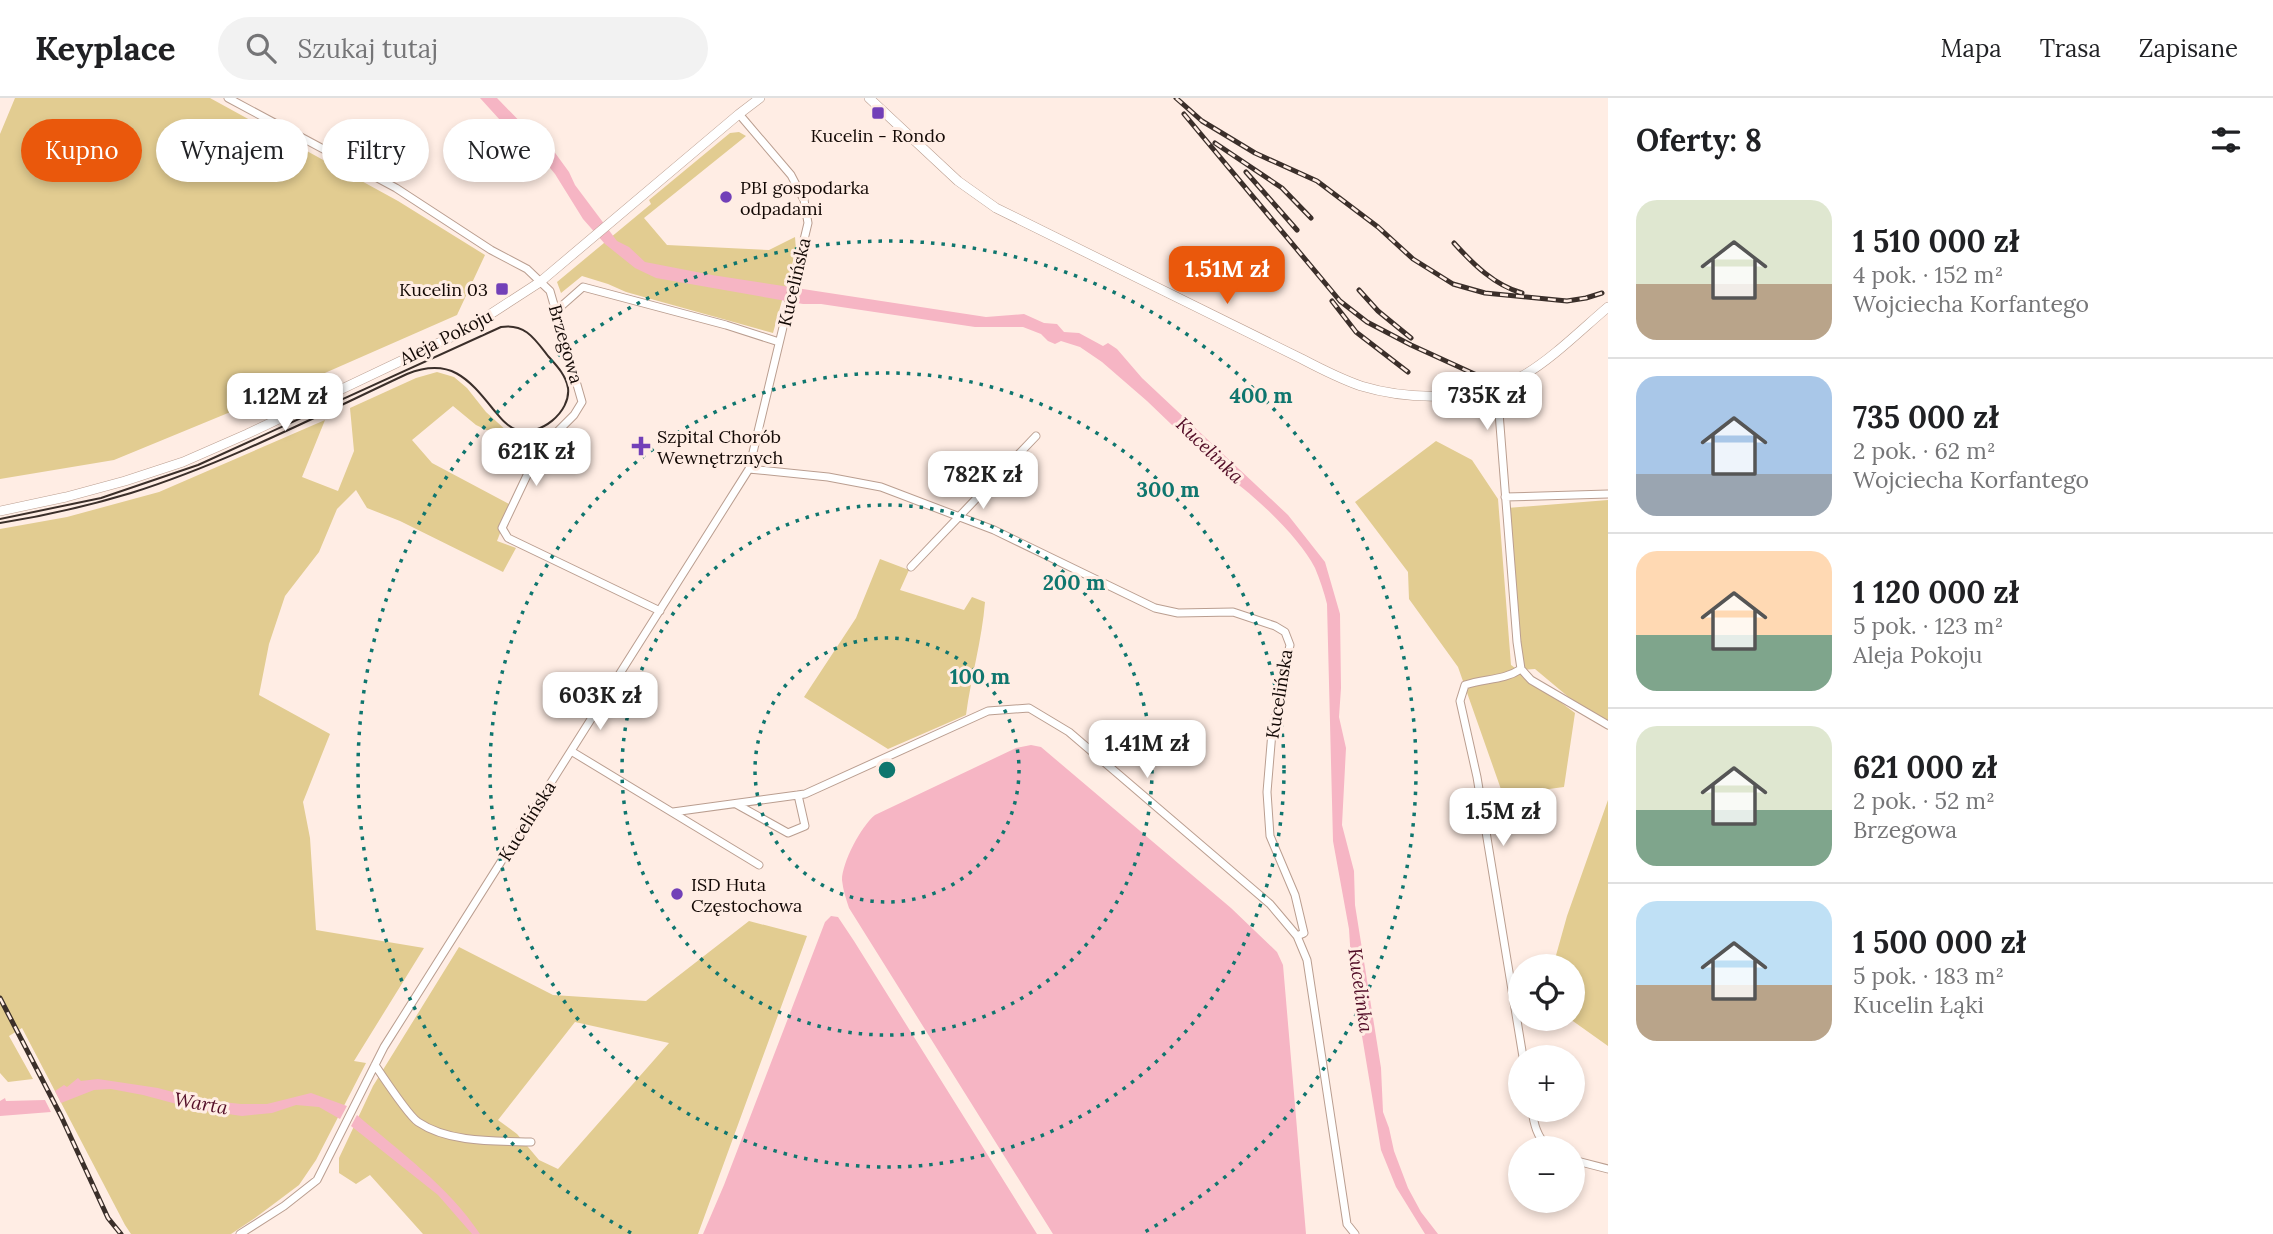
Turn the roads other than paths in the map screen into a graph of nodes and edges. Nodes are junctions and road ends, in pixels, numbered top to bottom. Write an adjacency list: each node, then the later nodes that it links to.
1 (228, 98): 5 (street, Brzegowa)
2 (760, 98): 4 (street, Aleja Pokoju)
3 (869, 98): 9 (street)
4 (739, 114): 5 (street, Aleja Pokoju); 8 (street, Kucelińska)
5 (540, 282): 7 (street, Brzegowa); 14 (street, Aleja Pokoju)
6 (1608, 307): 9 (street)
7 (557, 310): 8 (street); 17 (street, Brzegowa)
8 (779, 342): 11 (street, Kucelińska)
9 (1497, 387): 13 (street)
10 (1036, 436): 15 (street)
11 (749, 469): 15 (street, Kucelińska); 17 (street, Kucelińska)
12 (1608, 494): 13 (street)
13 (1505, 497): 18 (street)
14 (0, 511)
15 (958, 516): 16 (street); 25 (street, Kucelińska)
16 (911, 567)
17 (660, 611): 20 (street, Kucelińska)
18 (1521, 669): 19 (street); 26 (street)
19 (1608, 725)
20 (571, 751): 23 (street); 27 (street, Kucelińska)
21 (798, 795): 22 (street); 22 (street); 25 (street)
22 (735, 804): 23 (street)
23 (673, 811): 24 (street)
24 (759, 864)
25 (1297, 936): 32 (street)
26 (1521, 1045)
27 (375, 1065): 28 (street); 31 (street, Kucelińska)
28 (531, 1142)
29 (1585, 1163): 30 (street)
30 (1608, 1169)
31 (240, 1234)
32 (1355, 1234)

